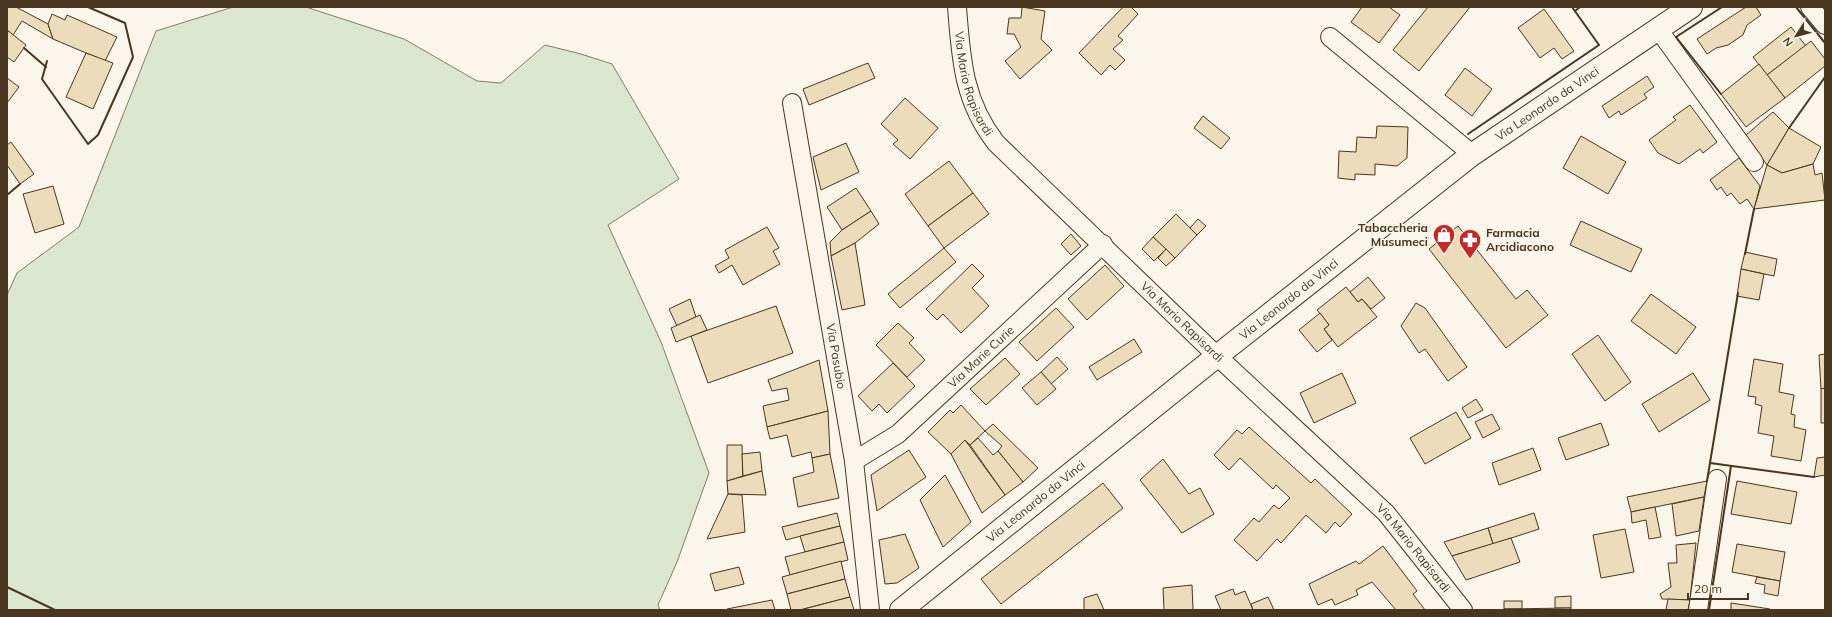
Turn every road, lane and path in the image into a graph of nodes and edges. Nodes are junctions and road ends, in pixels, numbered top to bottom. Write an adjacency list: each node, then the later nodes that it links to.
1 (957, 7): 10 (street, Via Mario Rapisardi)
2 (1691, 7): 5 (street, Via Leonardo da Vinci)
3 (1810, 7): 4 (street)
4 (1825, 26)
5 (1658, 29): 8 (street, Via Leonardo da Vinci); 9 (street)
6 (1330, 37): 8 (street)
7 (792, 103): 12 (street, Via Pasubio)
8 (1472, 154): 11 (street, Via Leonardo da Vinci)
9 (1754, 162)
10 (1102, 244): 11 (street, Via Mario Rapisardi); 12 (street, Via Marie Curie)
11 (1217, 356): 15 (street, Via Leonardo da Vinci); 16 (street, Via Mario Rapisardi)
12 (854, 461): 14 (street, Via Pasubio)
13 (1717, 479): 17 (street)
14 (870, 610)
15 (902, 610)
16 (1463, 610)
17 (1698, 610)

